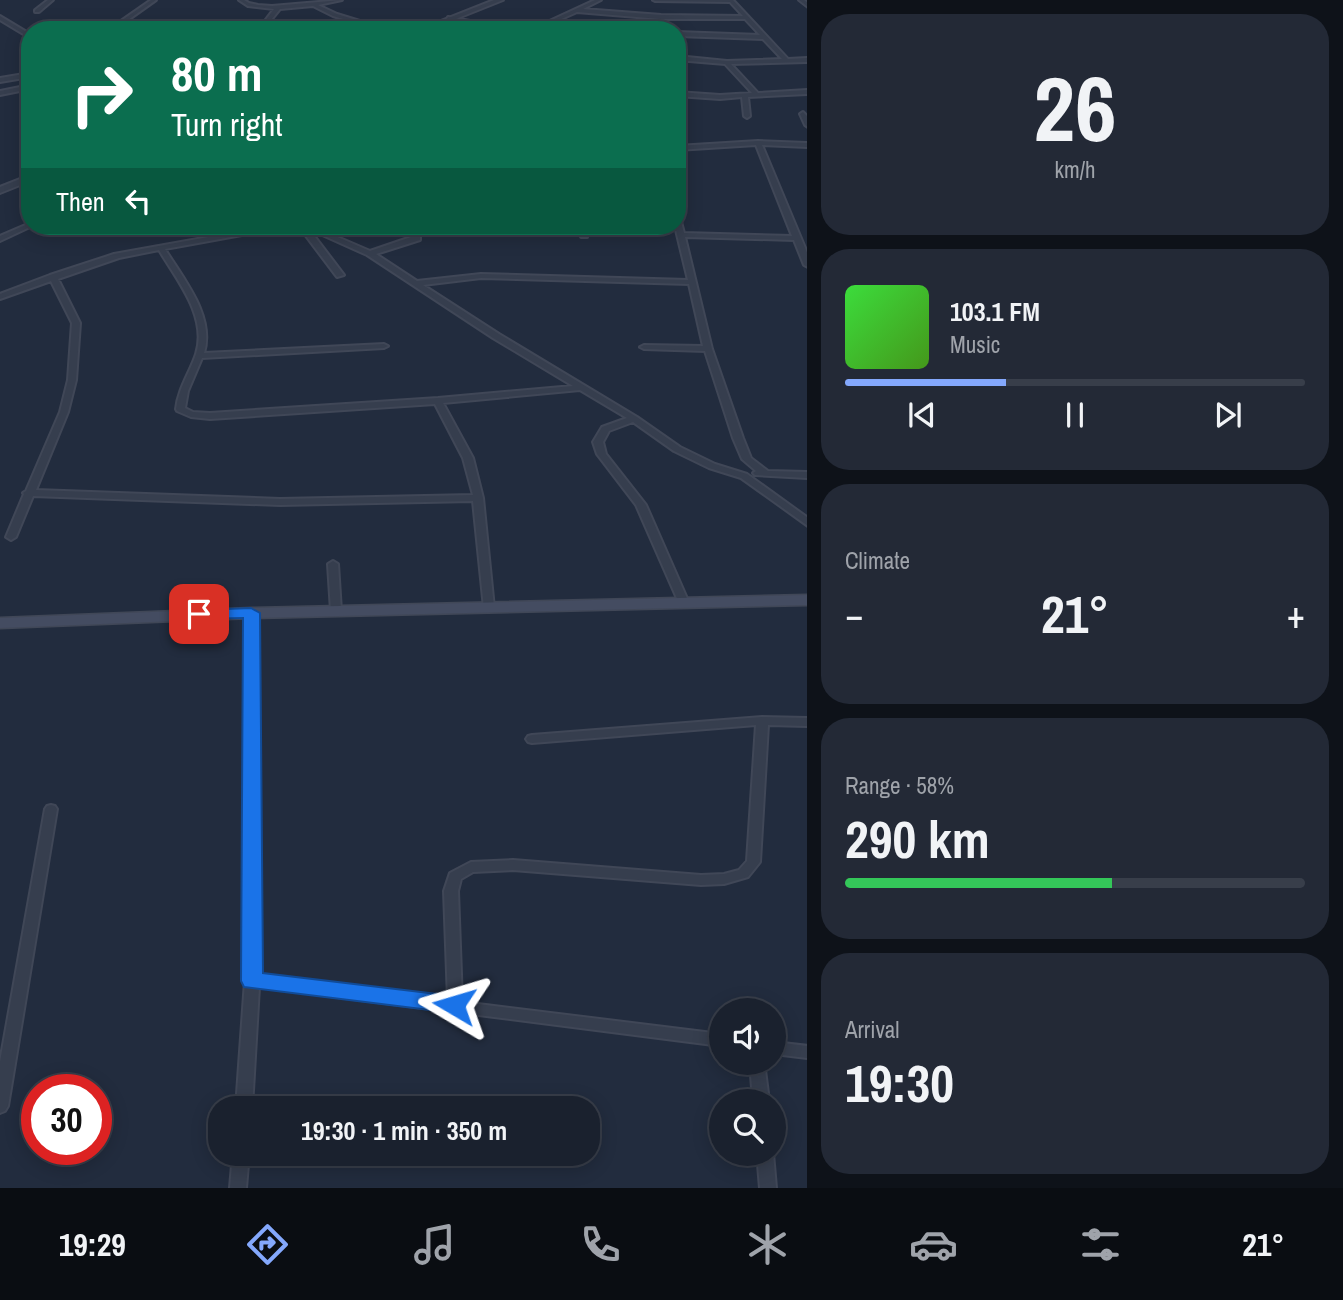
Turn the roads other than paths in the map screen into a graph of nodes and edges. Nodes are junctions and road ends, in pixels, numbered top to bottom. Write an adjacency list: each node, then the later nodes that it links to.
1 (51, 0): 14 (street)
2 (154, 0): 18 (street)
3 (241, 0): 11 (street)
4 (340, 0): 10 (street)
5 (500, 0): 17 (street)
6 (598, 0): 13 (street)
7 (655, 0): 9 (street)
8 (801, 0): 12 (street)
9 (731, 1): 16 (street)
10 (313, 3): 11 (street); 20 (street)
11 (279, 6): 19 (street)
12 (807, 6)
13 (577, 9): 16 (street); 23 (street)
14 (37, 10)
15 (0, 18): 24 (street)
16 (748, 18): 26 (street)
17 (448, 19): 21 (street); 22 (street)
18 (123, 21)
19 (267, 21)
20 (354, 21)
21 (443, 21)
22 (459, 21)
23 (551, 21)
24 (21, 31)
25 (686, 34): 26 (street)
26 (765, 37): 29 (street)
27 (686, 60): 30 (street)
28 (807, 60): 29 (street)
29 (787, 61): 30 (street)
30 (727, 63): 38 (street)
31 (21, 76): 32 (street)
32 (0, 80)
33 (21, 90): 35 (street)
34 (807, 92): 38 (street)
35 (0, 93)
36 (686, 95): 37 (street)
37 (745, 96): 38 (street); 40 (street)
38 (758, 96)
39 (803, 114): 41 (street)
40 (747, 116)
41 (807, 125)
42 (758, 143): 43 (street); 44 (street); 53 (street)
43 (807, 145)
44 (686, 147)
45 (21, 182): 46 (street)
46 (0, 190)
47 (21, 229): 54 (street)
48 (231, 235): 57 (street)
49 (312, 235): 56 (street)
50 (325, 235): 55 (street)
51 (681, 235): 53 (street); 62 (street)
52 (417, 238): 58 (street)
53 (797, 238): 59 (street)
54 (0, 239)
55 (339, 241): 56 (street); 58 (street)
56 (319, 244): 60 (street)
57 (160, 248): 61 (street); 68 (street)
58 (370, 253): 63 (street)
59 (807, 265)
60 (341, 275)
61 (53, 277): 64 (street); 75 (street)
62 (692, 282): 63 (street); 67 (street)
63 (417, 283): 69 (street)
64 (0, 297)
65 (384, 346): 68 (street)
66 (644, 347): 67 (street)
67 (708, 349): 72 (street)
68 (198, 356): 70 (street)
69 (579, 388): 70 (street); 71 (street)
70 (438, 401): 76 (street)
71 (634, 419): 74 (street); 81 (street)
72 (764, 472): 73 (street); 74 (street)
73 (807, 475)
74 (744, 476): 77 (street)
75 (28, 493): 76 (street); 78 (street)
76 (478, 498): 82 (street)
77 (807, 523)
78 (11, 537)
79 (332, 564): 83 (street)
80 (807, 600): 81 (main road)
81 (684, 603): 82 (main road)
82 (489, 608): 83 (main road)
83 (336, 611): 84 (main road)
84 (251, 613): 85 (main road); 90 (street)
85 (0, 623)
86 (762, 721): 87 (street); 88 (street); 91 (street)
87 (807, 722)
88 (531, 739)
89 (51, 809): 96 (street)
90 (252, 981): 91 (street); 95 (street)
91 (454, 1005): 92 (street)
92 (709, 1039)
93 (786, 1049): 94 (street)
94 (807, 1052)
95 (245, 1096)
96 (0, 1106)
97 (240, 1166): 99 (street)
98 (766, 1166): 100 (street)
99 (238, 1188)
100 (768, 1188)

